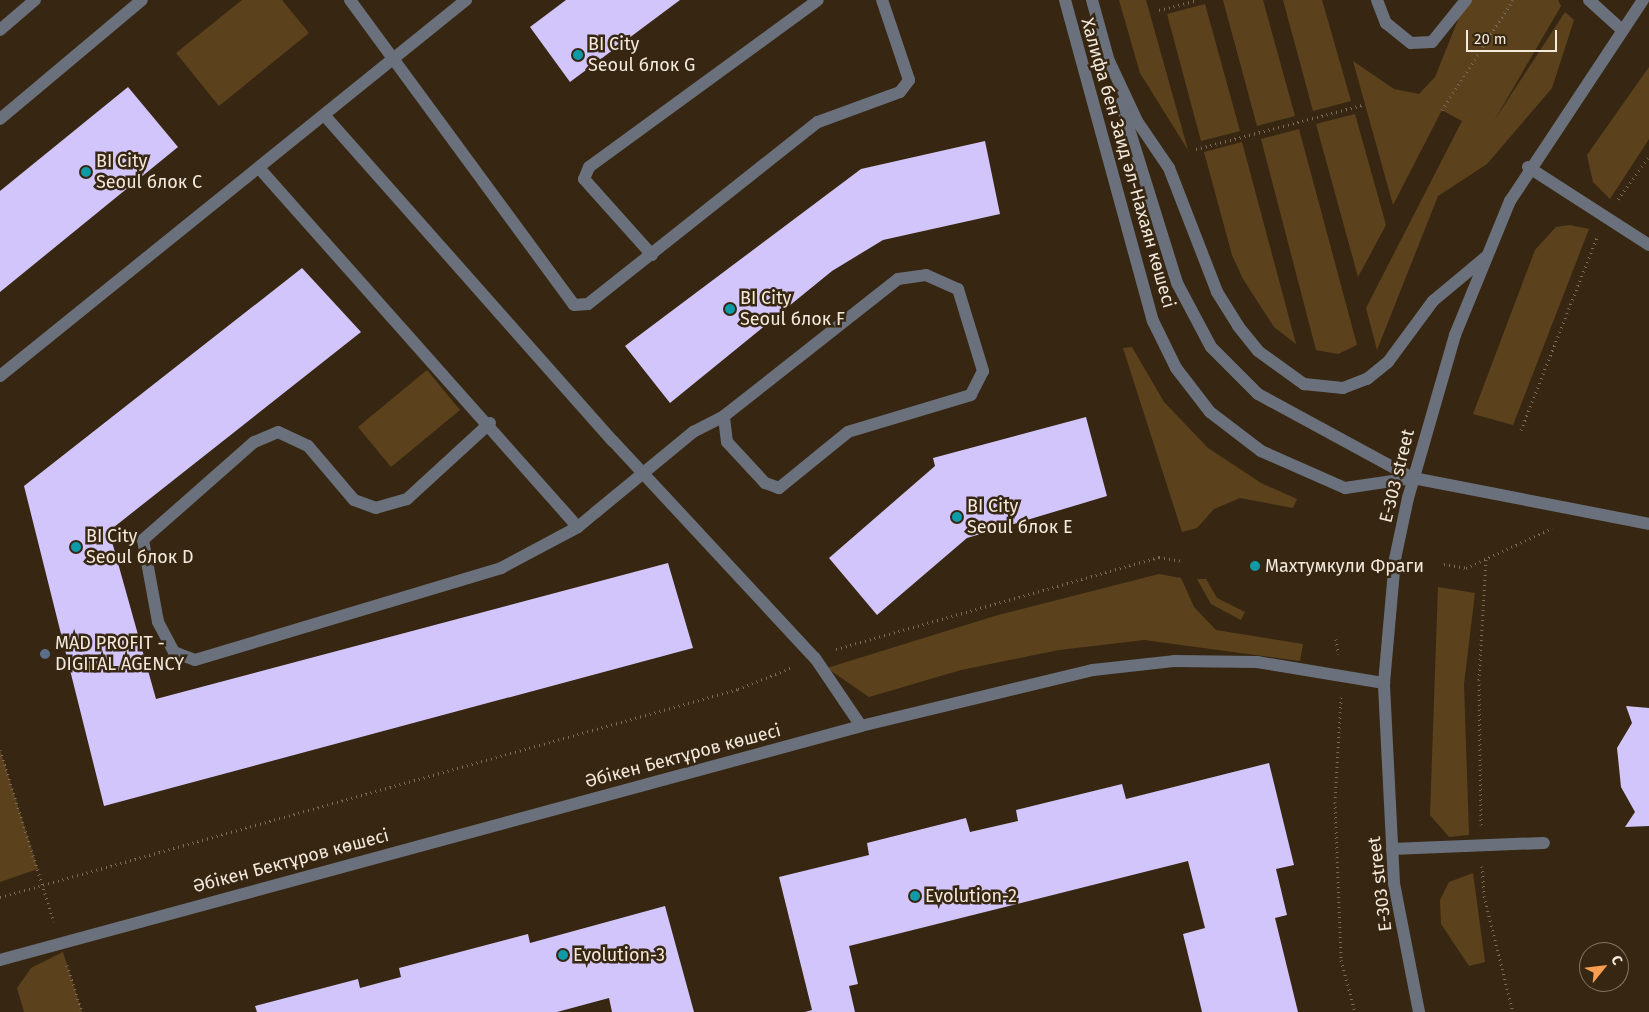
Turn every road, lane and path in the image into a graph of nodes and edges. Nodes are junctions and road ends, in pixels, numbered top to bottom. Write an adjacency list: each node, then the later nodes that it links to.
1 (35, 0): 17 (street)
2 (142, 0): 23 (street)
3 (350, 0): 18 (street)
4 (466, 0): 18 (street)
5 (818, 0): 30 (street)
6 (882, 0): 30 (street)
7 (1065, 0): 36 (street, Халифа бен Заид әл-Нахаян көшесі)
8 (1092, 0): 19 (street, Халифа бен Заид әл-Нахаян көшесі)
9 (1198, 0): 15 (path)
10 (1377, 0): 11 (street)
11 (1466, 0)
12 (1514, 0): 21 (path)
13 (1589, 0): 16 (street)
14 (1643, 0): 16 (street, E-303 street)
15 (1159, 10)
16 (1621, 29): 26 (street, E-303 street)
17 (0, 30)
18 (395, 60): 22 (street); 30 (street)
19 (1109, 61): 31 (street); 36 (street, Халифа бен Заид әл-Нахаян көшесі)
20 (1362, 105): 24 (path)
21 (1442, 110)
22 (325, 116): 27 (street); 44 (street)
23 (0, 119)
24 (1196, 148)
25 (1649, 156): 28 (path)
26 (1528, 167): 28 (street); 31 (street, E-303 street)
27 (259, 168): 32 (street); 34 (street)
28 (1606, 217): 29 (street); 35 (path)
29 (1649, 245)
30 (652, 255)
31 (1486, 256): 36 (street, E-303 street)
32 (0, 376)
33 (724, 416): 33 (street); 39 (street, bridge)
34 (490, 423): 39 (street); 39 (street)
35 (1521, 430)
36 (1413, 478): 37 (street); 46 (street, E-303 street)
37 (1649, 524)
38 (1558, 525): 40 (path)
39 (578, 527)
40 (1486, 558): 42 (path); 50 (path)
41 (1182, 561): 44 (path)
42 (1444, 564)
43 (1336, 639): 45 (path)
44 (815, 658): 47 (street); 52 (path)
45 (1343, 678): 46 (street, Әбікен Бектұров көшесі); 47 (street, Әбікен Бектұров көшесі); 58 (path)
46 (1384, 683): 51 (street, E-303 street)
47 (861, 726): 55 (street, Әбікен Бектұров көшесі)
48 (0, 750): 52 (path)
49 (1544, 843): 50 (street)
50 (1481, 845): 51 (street); 60 (path)
51 (1392, 848): 59 (street, E-303 street)
52 (42, 885): 53 (path); 54 (path)
53 (0, 897)
54 (54, 922)
55 (0, 960)
56 (66, 960): 57 (path)
57 (82, 1012)
58 (1354, 1012)
59 (1419, 1012)
60 (1513, 1012)

